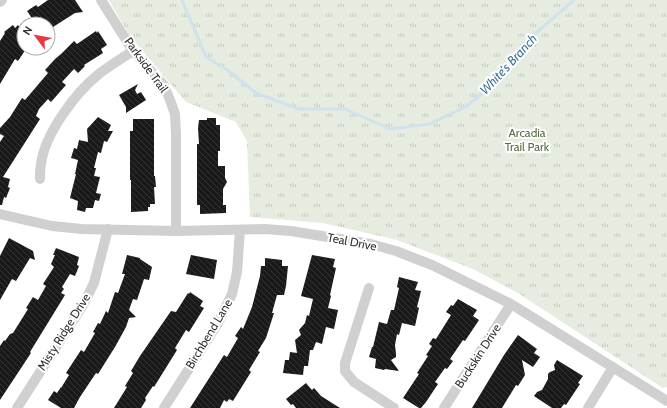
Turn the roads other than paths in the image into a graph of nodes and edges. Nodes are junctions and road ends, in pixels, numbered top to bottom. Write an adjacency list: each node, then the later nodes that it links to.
1 (2, 0): 3 (street)
2 (101, 0): 4 (street, Parkside Trail)
3 (0, 2)
4 (133, 51): 5 (street); 9 (street, Parkside Trail)
5 (40, 179)
6 (0, 214): 7 (street, Teal Drive)
7 (108, 229): 9 (street, Teal Drive); 14 (street, Misty Ridge Drive)
8 (240, 230): 9 (street, Teal Drive); 11 (street, Teal Drive); 15 (street, Birchbend Lane)
9 (176, 232)
10 (369, 288): 16 (street)
11 (511, 304): 12 (street, Teal Drive); 17 (street, Buckskin Drive)
12 (613, 367): 13 (street, Teal Drive); 18 (street)
13 (667, 401)
14 (17, 408)
15 (164, 408)
16 (394, 408)
17 (444, 408)
18 (588, 408)

